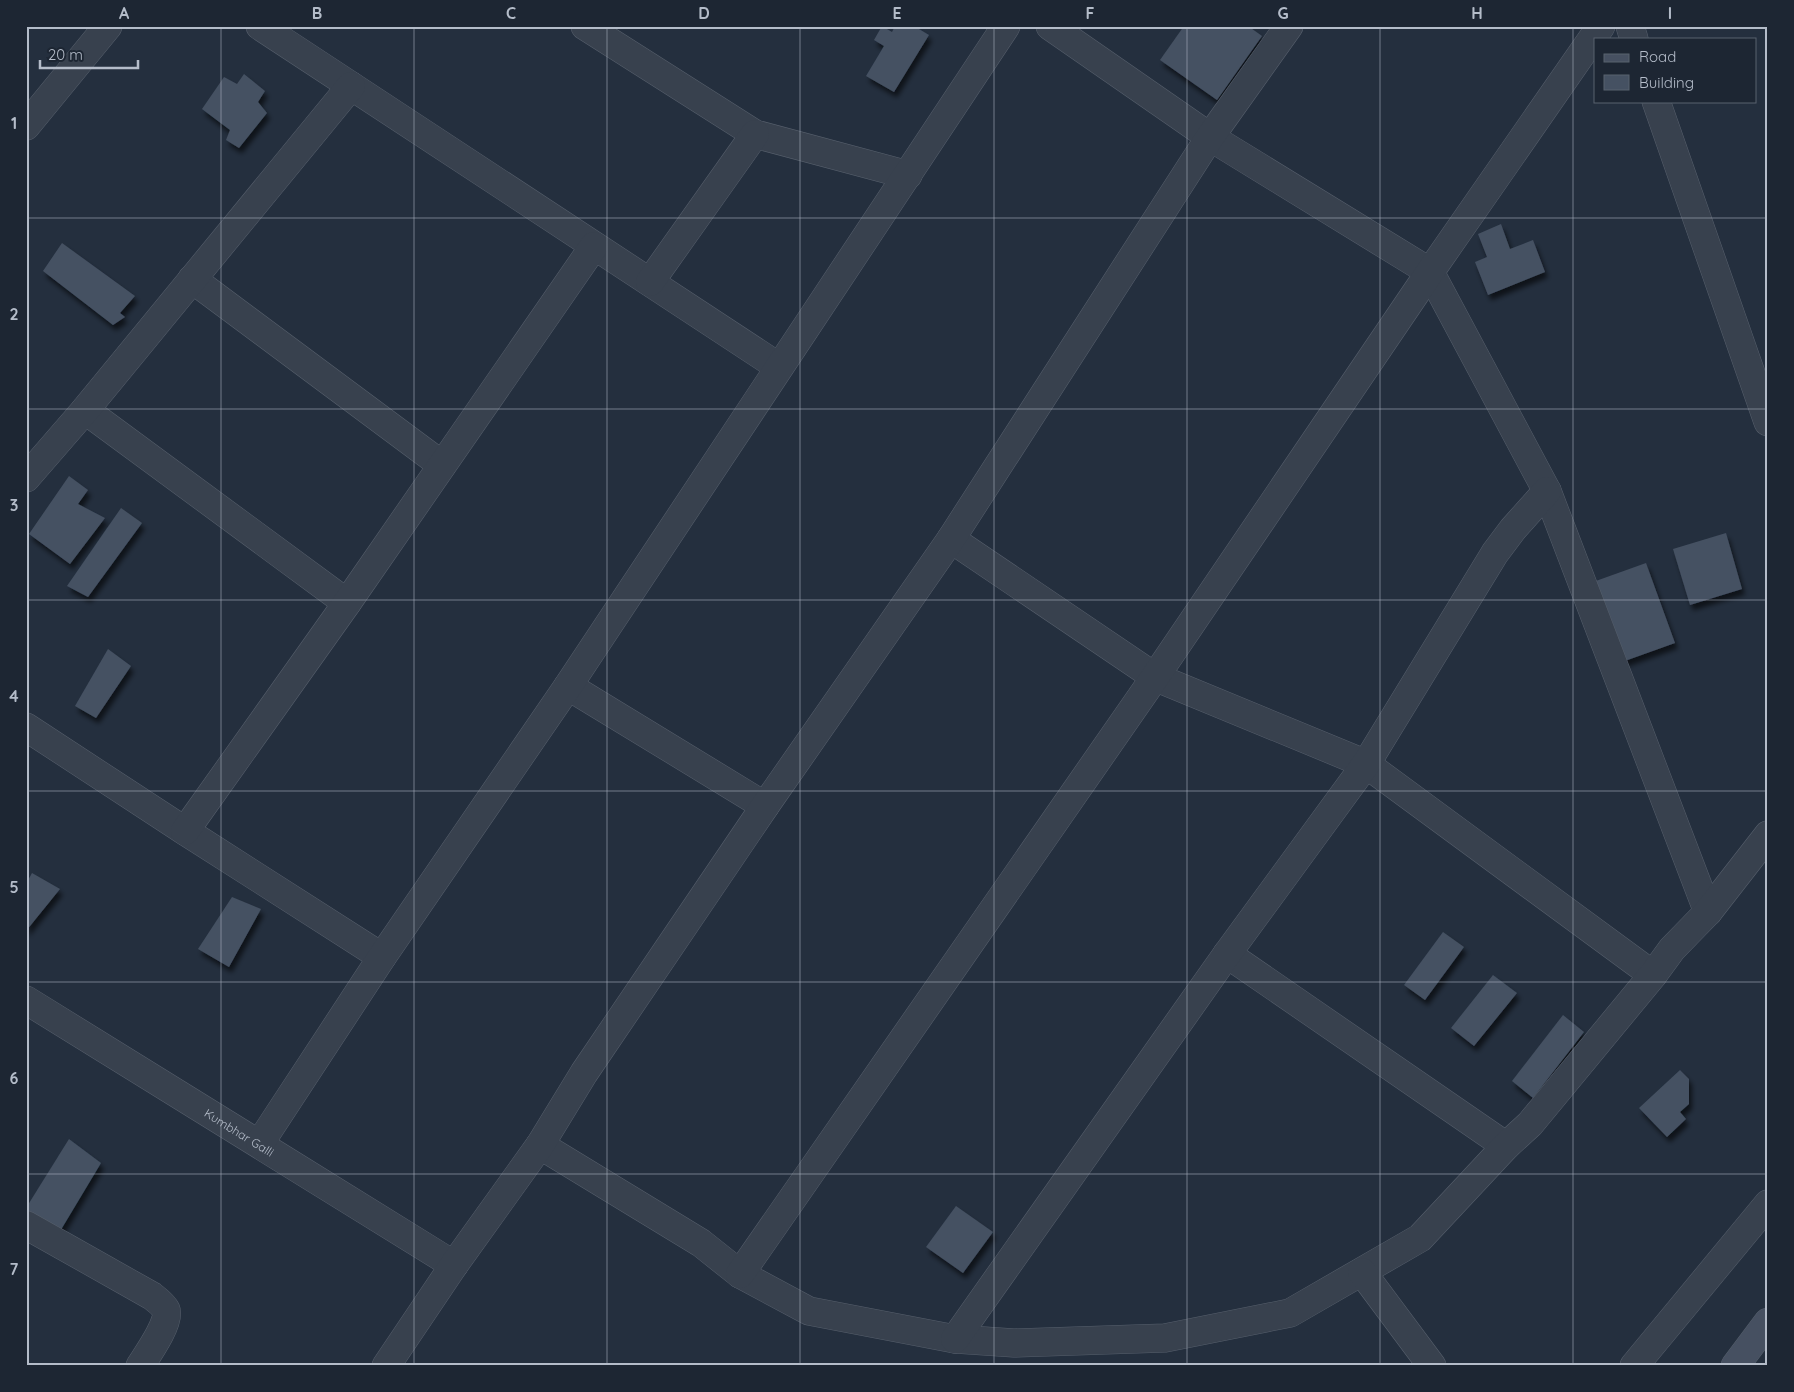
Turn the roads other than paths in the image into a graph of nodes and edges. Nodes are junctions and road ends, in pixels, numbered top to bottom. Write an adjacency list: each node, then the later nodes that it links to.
1 (108, 26): 12 (street)
2 (260, 26): 10 (street)
3 (585, 26): 13 (street)
4 (1006, 26): 15 (street)
5 (1050, 26): 14 (street)
6 (1289, 26): 14 (street)
7 (1601, 26): 17 (street)
8 (1630, 26): 9 (street)
9 (1634, 38)
10 (350, 86): 16 (street); 18 (street)
11 (1656, 102): 22 (street)
12 (26, 126)
13 (755, 134): 15 (street); 19 (street)
14 (1210, 137): 17 (street); 26 (street)
15 (908, 175): 20 (street)
16 (594, 246): 19 (street); 23 (street)
17 (1430, 272): 25 (street); 28 (street)
18 (192, 279): 21 (street); 23 (street)
19 (650, 282): 20 (street)
20 (779, 368): 29 (street)
21 (85, 410): 24 (street); 27 (street)
22 (1768, 422)
23 (442, 465): 27 (street)
24 (26, 478)
25 (1547, 492): 31 (street); 35 (street)
26 (951, 539): 28 (street); 32 (street)
27 (347, 603): 33 (street)
28 (1155, 677): 31 (street); 47 (street)
29 (568, 686): 32 (street); 37 (street)
30 (26, 727): 33 (street)
31 (1366, 764): 36 (street); 38 (street)
32 (765, 806): 41 (street)
33 (185, 831): 37 (street)
34 (1768, 835): 35 (street)
35 (1708, 912): 38 (street)
36 (1227, 954): 42 (street); 49 (street)
37 (382, 957): 40 (street)
38 (1653, 975): 42 (street)
39 (26, 1000): 40 (street, Kumbhar Galli)
40 (260, 1143): 45 (street, Kumbhar Galli)
41 (540, 1145): 45 (street); 47 (street)
42 (1506, 1146): 46 (street)
43 (1768, 1204): 53 (street)
44 (26, 1226): 50 (street)
45 (454, 1265): 51 (street)
46 (1362, 1272): 49 (street); 52 (street)
47 (740, 1274): 49 (street)
48 (1768, 1322): 54 (main road)
49 (955, 1339)
50 (140, 1366)
51 (386, 1366)
52 (1432, 1366)
53 (1634, 1366)
54 (1735, 1366)

